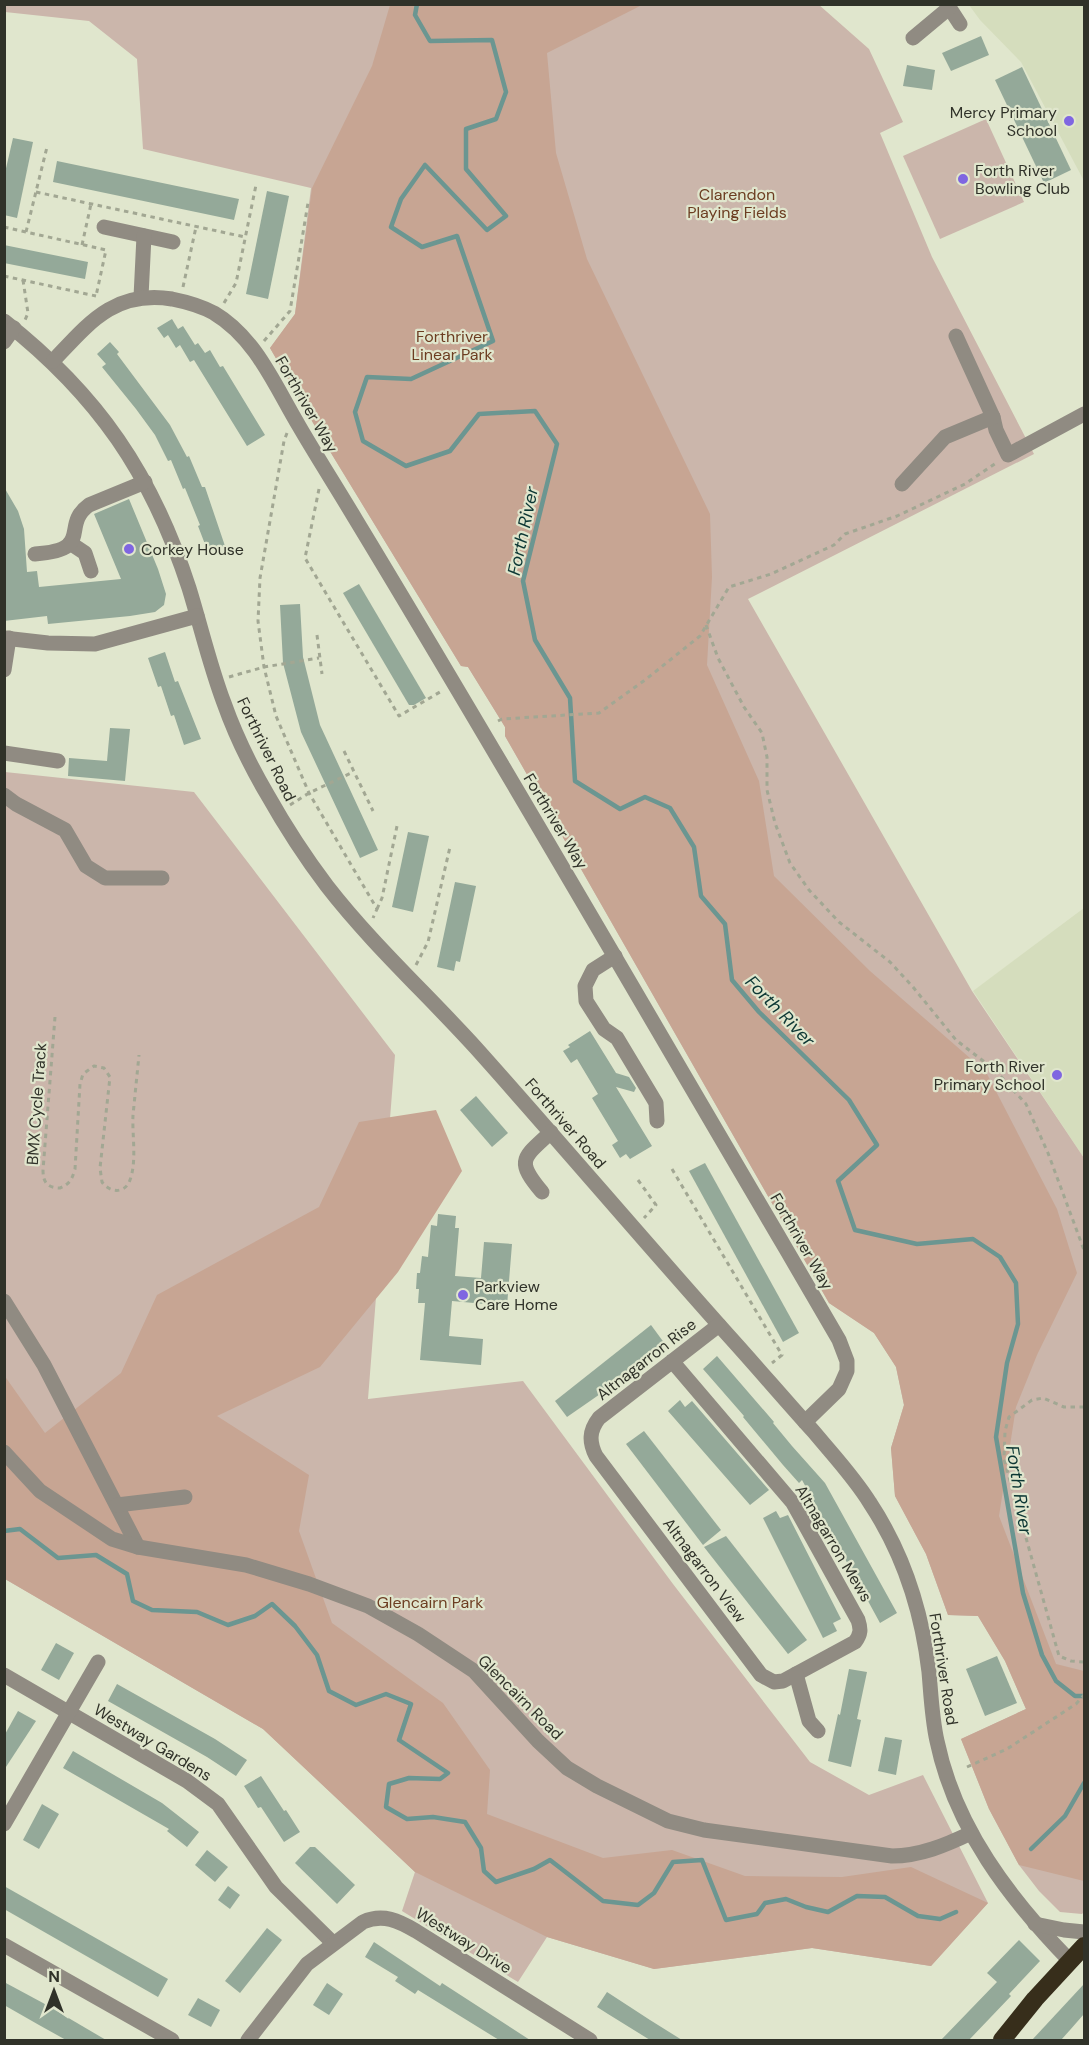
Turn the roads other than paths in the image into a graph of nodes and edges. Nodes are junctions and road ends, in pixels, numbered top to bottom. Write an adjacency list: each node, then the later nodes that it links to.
1 (948, 6): 2 (street); 3 (street)
2 (960, 24)
3 (913, 38)
4 (104, 227): 5 (street)
5 (144, 236): 6 (street); 7 (street)
6 (173, 242)
7 (141, 297): 11 (street, Forthriver Way); 26 (street, Forthriver Way)
8 (13, 327): 10 (street); 11 (street, Forthriver Road)
9 (956, 336): 13 (street)
10 (4, 342)
11 (53, 362): 14 (street, Forthriver Road)
12 (1084, 414): 13 (street)
13 (993, 417): 15 (street)
14 (145, 482): 16 (street); 19 (street, Forthriver Road)
15 (902, 484)
16 (70, 543): 17 (street); 18 (street)
17 (35, 554)
18 (91, 571)
19 (197, 616): 20 (street); 28 (street, Forthriver Road)
20 (7, 638): 21 (street)
21 (4, 670)
22 (4, 753): 23 (street)
23 (58, 761)
24 (4, 795): 25 (street)
25 (162, 878)
26 (615, 956): 27 (street); 33 (street, Forthriver Way)
27 (657, 1121)
28 (551, 1132): 29 (street); 31 (street, Forthriver Road)
29 (542, 1192)
30 (4, 1301): 37 (street)
31 (719, 1325): 32 (street, Altnagarron Rise); 33 (street, Forthriver Road)
32 (672, 1361): 35 (street, Altnagarron Rise); 40 (street, Altnagarron Mews)
33 (805, 1422): 45 (street, Forthriver Road)
34 (4, 1452): 38 (street, Glencairn Road)
35 (596, 1456): 40 (street, Altnagarron View)
36 (185, 1497): 37 (street)
37 (117, 1505): 38 (street)
38 (138, 1547): 45 (street, Glencairn Road)
39 (98, 1662): 42 (street)
40 (796, 1674): 43 (street)
41 (4, 1675): 42 (street, Westway Gardens)
42 (69, 1713): 44 (street); 48 (street, Westway Gardens)
43 (818, 1731)
44 (4, 1824)
45 (971, 1833): 46 (street, Forthriver Road)
46 (1035, 1924): 47 (street); 51 (street, Forthriver Road)
47 (1084, 1932)
48 (333, 1943): 53 (street, Westway Drive); 54 (street, Westway Drive)
49 (4, 1945): 52 (street)
50 (1084, 1946): 51 (highway)
51 (1070, 1961): 55 (highway)
52 (172, 2040)
53 (248, 2040)
54 (590, 2040)
55 (1002, 2040)

